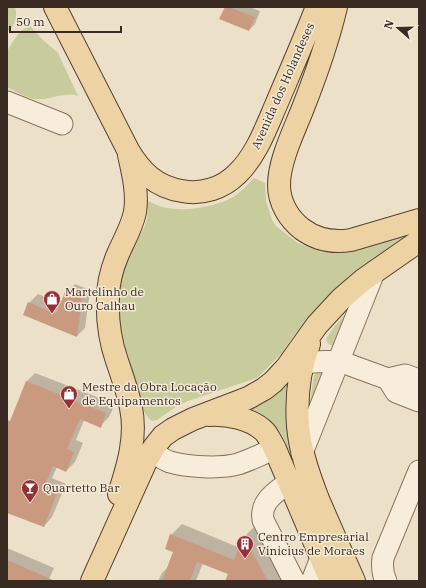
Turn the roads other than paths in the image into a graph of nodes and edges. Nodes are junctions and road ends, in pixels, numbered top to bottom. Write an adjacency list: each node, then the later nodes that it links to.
1 (318, 7): 6 (main road, Avenida dos Holandeses)
2 (336, 7): 7 (main road)
3 (60, 11): 6 (main road)
4 (7, 102): 5 (street)
5 (62, 124)
6 (128, 150): 23 (main road)
7 (419, 220)
8 (419, 240): 10 (main road)
9 (419, 251): 10 (main road)
10 (379, 268): 11 (street); 12 (main road)
11 (339, 361): 12 (street); 13 (street); 19 (street)
12 (295, 365): 16 (main road); 19 (main road)
13 (388, 379): 14 (street); 15 (street)
14 (419, 380)
15 (419, 401)
16 (204, 415): 17 (main road); 18 (main road)
17 (275, 449): 18 (street); 21 (main road)
18 (151, 451): 23 (main road)
19 (302, 453): 27 (main road)
20 (419, 471): 28 (street)
21 (289, 482): 22 (main road); 24 (street)
22 (321, 558): 25 (street); 26 (main road)
23 (93, 580)
24 (294, 581)
25 (312, 581)
26 (331, 581)
27 (354, 581)
28 (386, 581)

